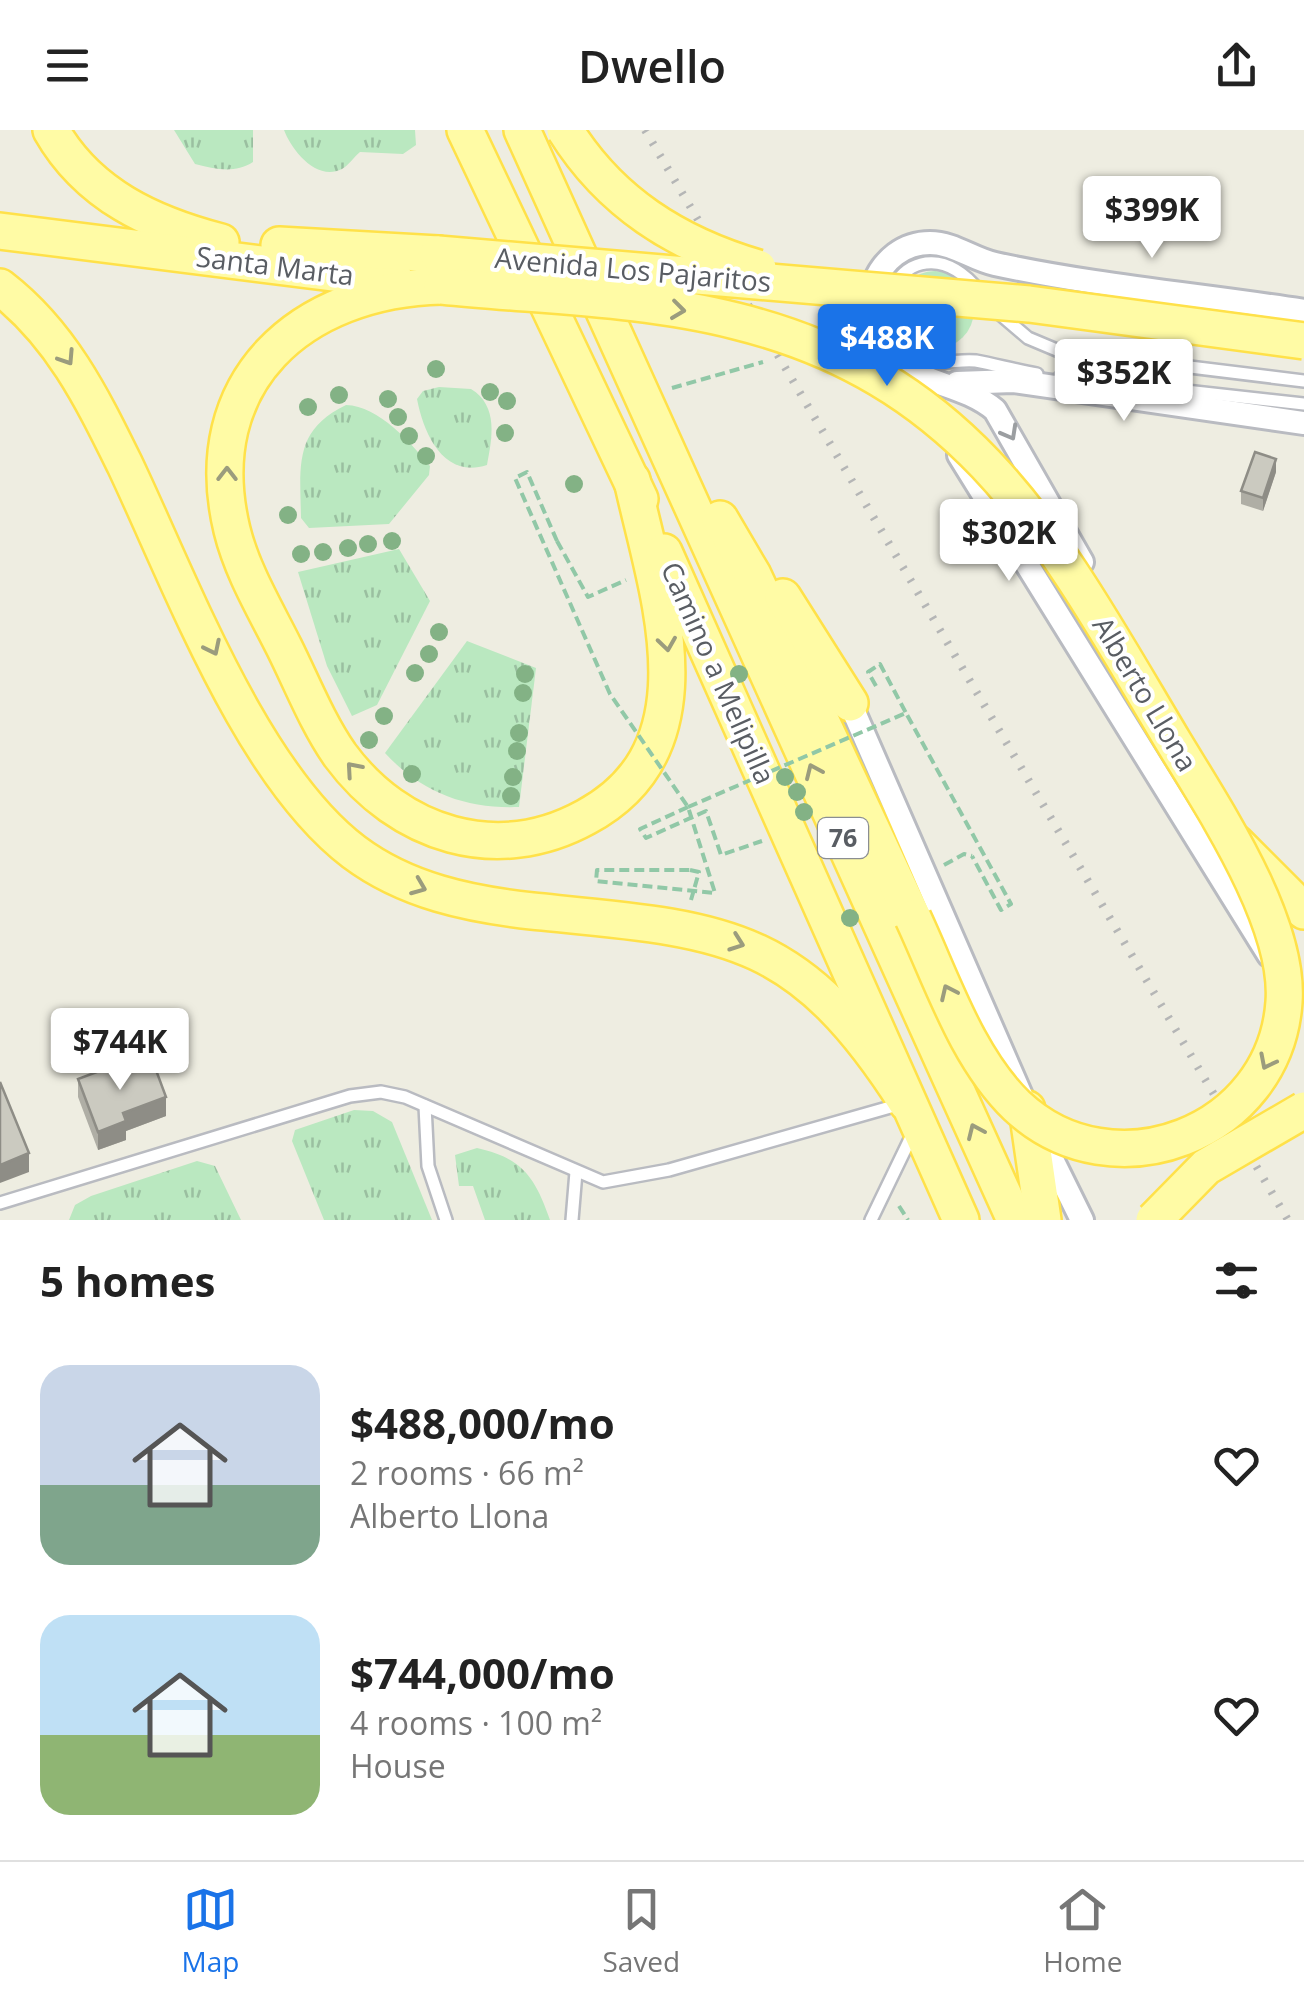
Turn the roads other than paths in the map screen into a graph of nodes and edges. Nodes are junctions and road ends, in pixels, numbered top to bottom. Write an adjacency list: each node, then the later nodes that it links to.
1 (51, 130): 6 (main road)
2 (465, 130): 19 (main road, Camino a Melipilla / 76)
3 (522, 130): 18 (main road, Camino a Melipilla / 76)
4 (565, 130): 9 (main road, bridge)
5 (0, 231): 7 (main road, Santa Marta)
6 (222, 242): 7 (main road, Santa Marta); 8 (main road, Santa Marta)
7 (108, 244): 8 (main road, Santa Marta)
8 (440, 270): 9 (main road, Avenida Los Pajaritos, bridge); 19 (main road, one-way to 8); 24 (main road, Alberto Llona, one-way to 24, bridge)
9 (831, 287): 12 (main road, Avenida Los Pajaritos, bridge)
10 (0, 288): 31 (main road, one-way to 31)
11 (1304, 311): 13 (street)
12 (1304, 341)
13 (907, 372): 15 (street); 23 (street)
14 (1304, 381): 16 (lane)
15 (941, 382): 17 (street); 22 (street, Alberto Llona, one-way to 22)
16 (1304, 404)
17 (1304, 422)
18 (670, 456): 20 (main road); 38 (main road, Camino a Melipilla / 76, one-way to 18)
19 (632, 480): 31 (main road, Camino a Melipilla / 76)
20 (714, 510): 21 (main road); 24 (main road, one-way to 20, bridge)
21 (864, 696): 29 (street)
22 (1187, 743): 23 (street); 25 (street, Alberto Llona)
23 (1156, 767): 27 (street)
24 (1232, 838): 26 (main road, Alberto Llona)
25 (1304, 901)
26 (1304, 911)
27 (1304, 1014)
28 (425, 1106): 32 (lane); 33 (lane); 34 (lane)
29 (1027, 1109): 39 (main road); 40 (street)
30 (1304, 1110): 41 (main road, bridge)
31 (912, 1114): 32 (lane); 36 (lane); 37 (main road, Camino a Melipilla / 76)
32 (576, 1172): 35 (lane)
33 (0, 1204)
34 (446, 1220)
35 (572, 1220)
36 (871, 1220)
37 (960, 1220)
38 (1016, 1220)
39 (1043, 1220)
40 (1082, 1220)
41 (1154, 1220)

